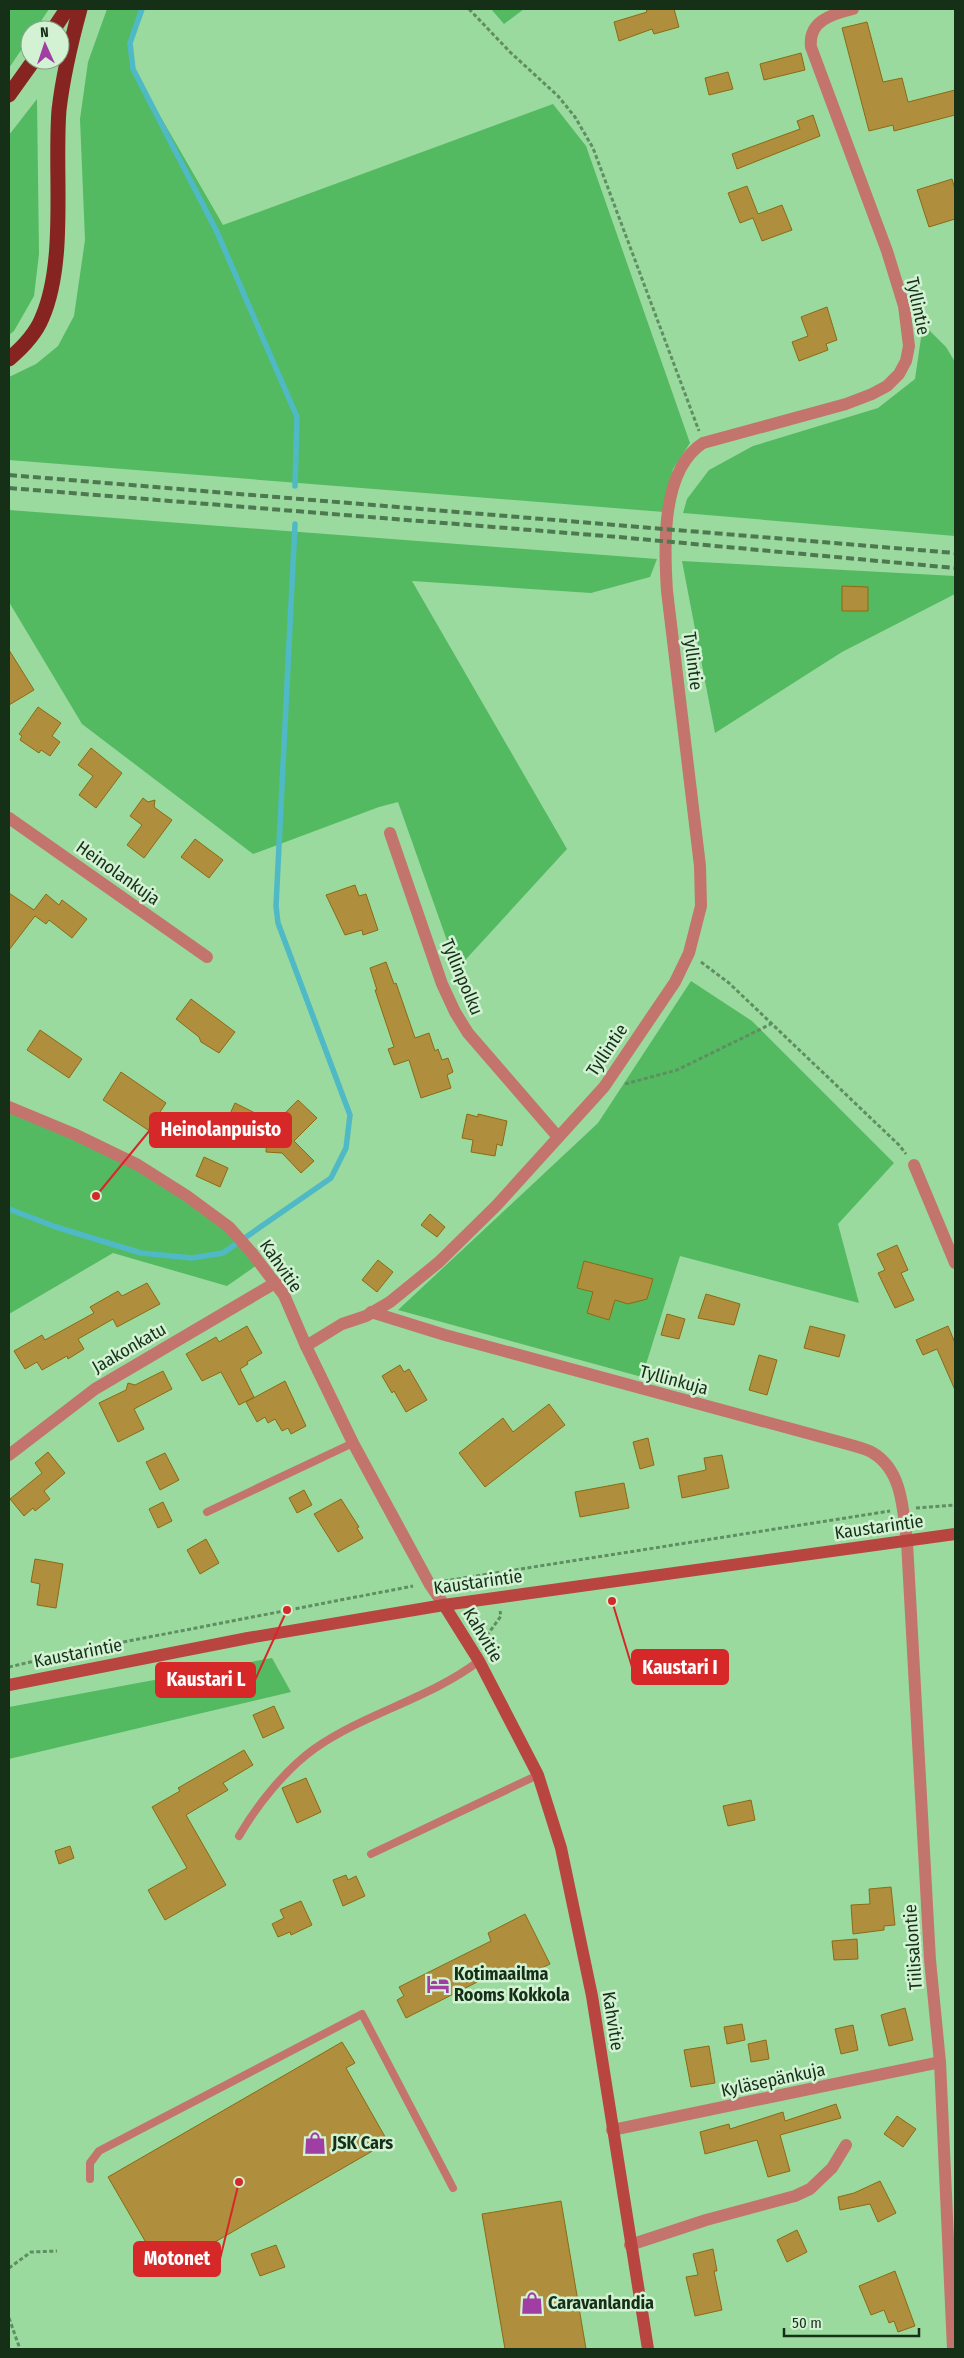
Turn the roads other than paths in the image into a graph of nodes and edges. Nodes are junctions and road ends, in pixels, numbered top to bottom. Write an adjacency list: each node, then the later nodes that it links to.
1 (67, 9): 4 (highway)
2 (80, 9): 7 (highway)
3 (853, 9): 12 (street, Tyllintie)
4 (60, 20)
5 (27, 70): 6 (highway)
6 (9, 95)
7 (9, 359)
8 (9, 818): 10 (street, Heinolankuja)
9 (390, 832): 12 (street, Tyllinpolku)
10 (207, 957)
11 (9, 1107): 16 (street, Kahvitie)
12 (558, 1137): 17 (street, Tyllintie)
13 (914, 1165): 14 (street)
14 (955, 1263)
15 (289, 1274): 16 (lane)
16 (276, 1283): 18 (street, Kahvitie); 20 (street, Jaakonkatu)
17 (371, 1312): 18 (street, Tyllintie); 23 (street, Tyllinkuja)
18 (306, 1346): 19 (street, Kahvitie)
19 (353, 1443): 21 (lane); 24 (street, Kahvitie)
20 (9, 1455)
21 (207, 1512)
22 (955, 1534): 23 (street, Kaustarintie)
23 (907, 1542): 24 (street, Kaustarintie); 30 (street, Tiilisalontie)
24 (444, 1604): 25 (street, Kahvitie); 26 (street, Kaustarintie)
25 (479, 1661): 27 (street, Kahvitie); 28 (lane)
26 (9, 1685)
27 (538, 1774): 29 (lane); 31 (street, Kahvitie)
28 (239, 1836)
29 (371, 1854)
30 (940, 2062): 31 (street, Kyläsepänkuja); 37 (street, Tiilisalontie)
31 (612, 2130): 35 (street, Kahvitie)
32 (846, 2145): 35 (street)
33 (90, 2179): 34 (lane)
34 (453, 2188)
35 (630, 2245): 36 (street, Kahvitie)
36 (648, 2349)
37 (953, 2349)

